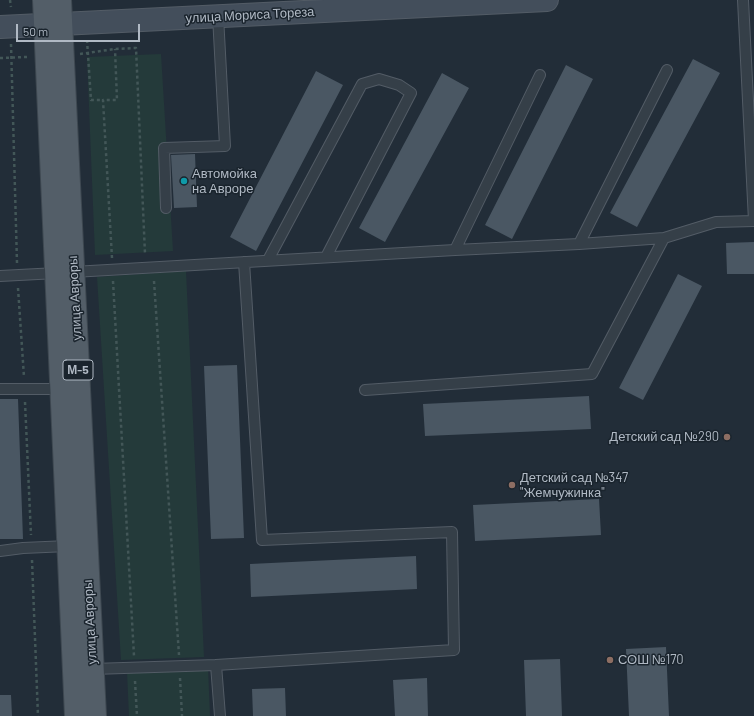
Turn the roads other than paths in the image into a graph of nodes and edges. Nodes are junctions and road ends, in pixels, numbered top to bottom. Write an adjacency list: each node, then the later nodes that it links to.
1 (44, 0): 6 (main road, улица Авроры / М-5)
2 (60, 0): 6 (main road, улица Авроры / М-5)
3 (547, 0): 5 (main road, улица Мориса Тореза)
4 (743, 0): 11 (lane)
5 (218, 16): 6 (main road, улица Мориса Тореза); 10 (lane)
6 (53, 24): 7 (main road, улица Мориса Тореза); 18 (main road, улица Авроры / М-5)
7 (6, 27)
8 (667, 70): 13 (lane)
9 (540, 75): 14 (lane)
10 (166, 208)
11 (754, 221): 12 (lane)
12 (664, 238): 13 (lane); 22 (lane)
13 (579, 244): 14 (lane)
14 (454, 250): 15 (lane)
15 (326, 257): 16 (lane); 16 (lane)
16 (268, 260): 17 (lane)
17 (244, 262): 18 (lane); 25 (lane)
18 (65, 272): 19 (lane); 21 (main road, улица Авроры / М-5); 26 (main road, улица Авроры / М-5)
19 (0, 276)
20 (0, 389): 21 (lane)
21 (62, 389): 23 (main road, улица Авроры / М-5)
22 (365, 390)
23 (68, 546): 24 (lane); 27 (main road, улица Авроры / М-5)
24 (0, 551)
25 (216, 665): 26 (lane); 29 (lane)
26 (93, 669): 28 (main road, улица Авроры / М-5)
27 (76, 716)
28 (95, 716)
29 (220, 716)

